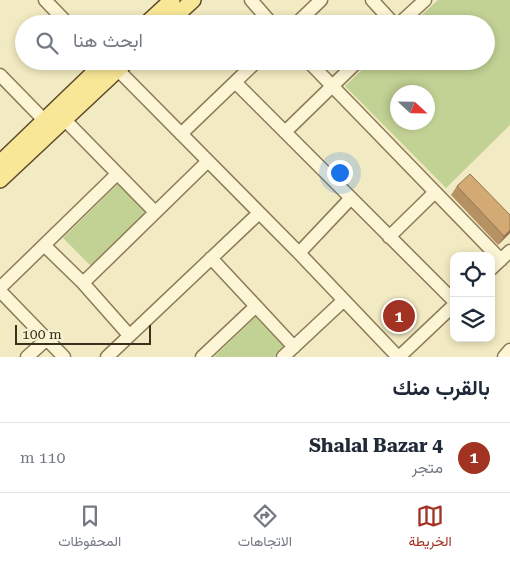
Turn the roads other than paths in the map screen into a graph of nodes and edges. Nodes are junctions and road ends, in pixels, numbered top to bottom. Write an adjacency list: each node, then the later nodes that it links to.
1 (45, 0): 8 (street)
2 (193, 0): 10 (main road)
3 (251, 0): 11 (street)
4 (321, 0): 12 (street)
5 (372, 0): 13 (street)
6 (425, 0): 14 (street)
7 (166, 2): 9 (main road)
8 (59, 15)
9 (154, 15)
10 (177, 15)
11 (264, 15)
12 (305, 15)
13 (386, 15)
14 (409, 15)
15 (104, 70): 25 (main road)
16 (106, 70): 24 (main road)
17 (119, 70): 27 (street)
18 (248, 70): 22 (street)
19 (316, 70): 23 (street)
20 (348, 70): 23 (street)
21 (0, 75): 25 (street)
22 (235, 82): 26 (street); 27 (street)
23 (331, 86): 26 (street); 32 (street)
24 (64, 119): 29 (main road); 30 (street)
25 (44, 120): 29 (main road)
26 (285, 132): 33 (street)
27 (180, 134): 28 (street)
28 (208, 161): 34 (street); 35 (street)
29 (5, 164): 31 (main road)
30 (117, 174): 34 (street); 37 (street)
31 (0, 180)
32 (434, 192): 36 (street); 39 (street)
33 (351, 198): 36 (street); 38 (street)
34 (155, 212): 42 (street)
35 (259, 213): 38 (street); 40 (street)
36 (389, 236): 44 (street)
37 (44, 245): 42 (street); 43 (street)
38 (299, 253): 45 (street)
39 (506, 255): 41 (street)
40 (211, 258): 46 (street); 48 (street)
41 (495, 265)
42 (83, 283): 48 (street)
43 (0, 290): 49 (street)
44 (450, 299)
45 (344, 300): 50 (street); 57 (street)
46 (256, 306): 50 (street); 55 (street)
47 (450, 307): 57 (street)
48 (129, 335): 54 (street)
49 (47, 339): 52 (street); 53 (street)
50 (294, 347): 56 (street)
51 (510, 350): 58 (street)
52 (27, 357)
53 (64, 357)
54 (106, 357)
55 (202, 357)
56 (283, 357)
57 (398, 357)
58 (504, 357)

